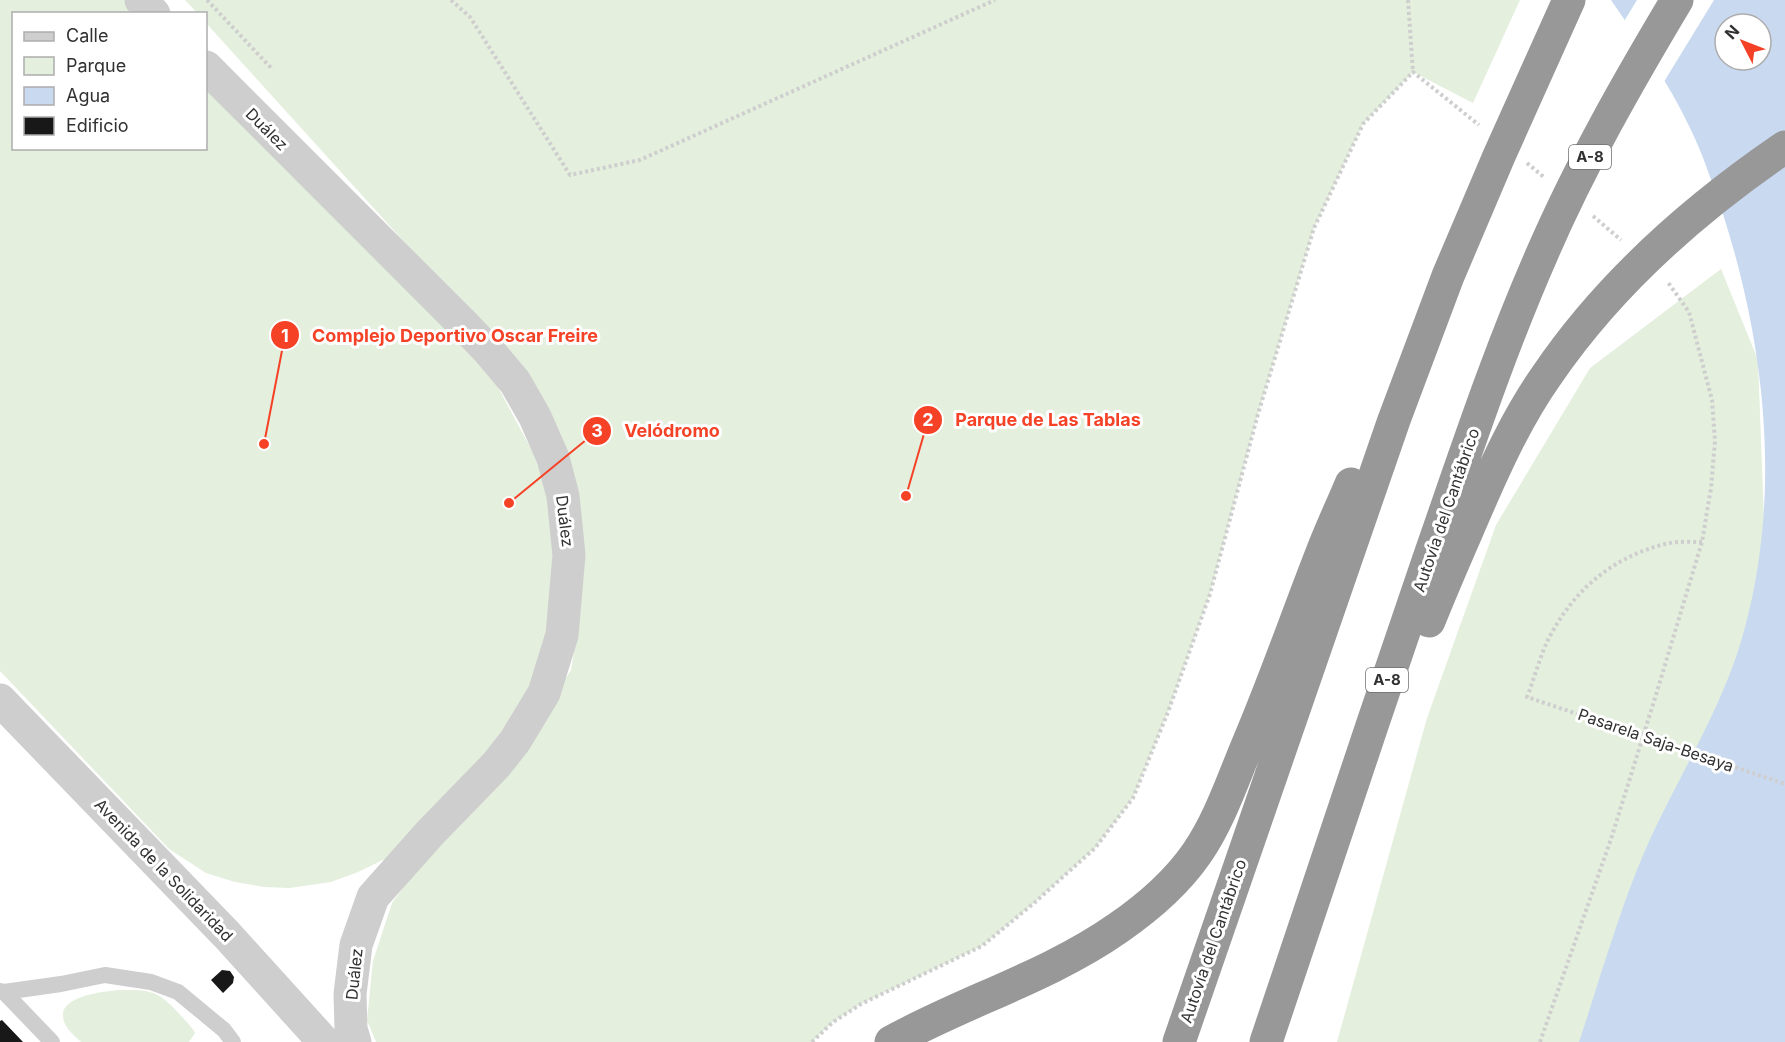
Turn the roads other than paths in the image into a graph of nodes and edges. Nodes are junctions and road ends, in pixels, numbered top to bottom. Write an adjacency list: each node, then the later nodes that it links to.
1 (141, 0): 4 (street)
2 (1569, 0): 7 (highway, Autovía del Cantábrico)
3 (1677, 0): 16 (highway, Autovía del Cantábrico / A-8)
4 (152, 12)
5 (207, 68): 13 (street, Duález)
6 (1785, 147): 17 (highway)
7 (1448, 276): 14 (highway); 15 (highway, Autovía del Cantábrico)
8 (0, 700): 12 (street, Avenida de la Solidaridad)
9 (2, 992): 10 (lane); 11 (lane)
10 (52, 1042)
11 (232, 1042)
12 (324, 1042)
13 (355, 1042)
14 (891, 1042)
15 (1179, 1042)
16 (1266, 1042)
17 (1270, 1042)

